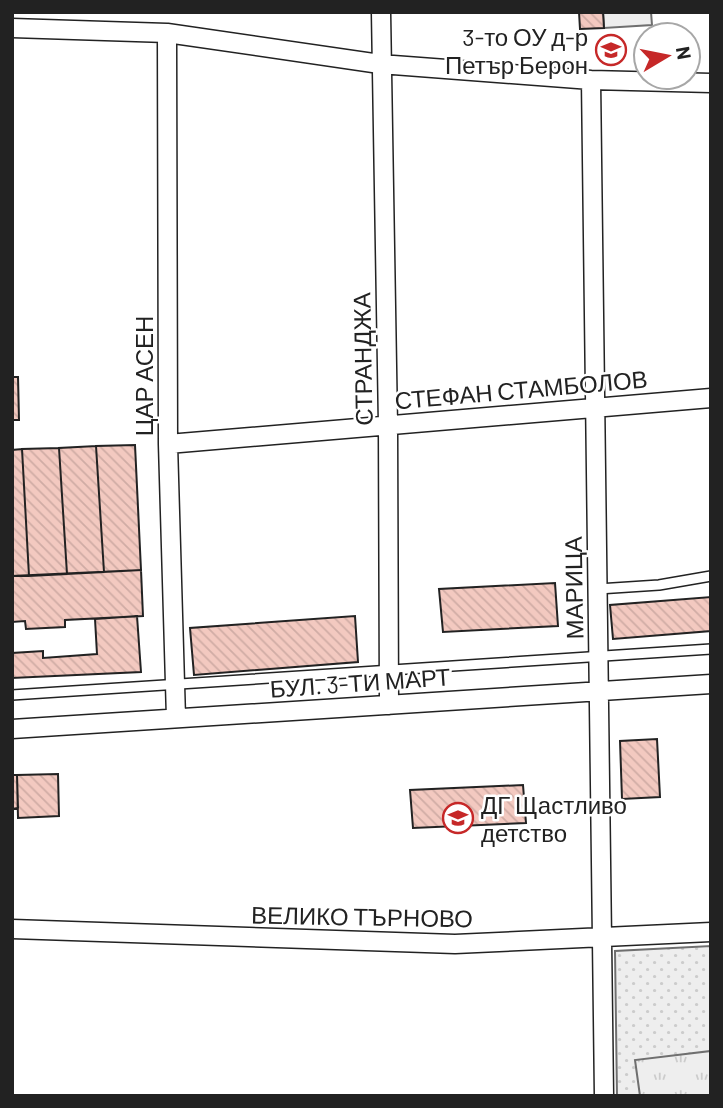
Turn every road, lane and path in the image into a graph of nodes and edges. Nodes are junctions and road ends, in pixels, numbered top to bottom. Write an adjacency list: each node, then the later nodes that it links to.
1 (381, 12): 4 (street, СТРАНДЖА)
2 (12, 28): 3 (street)
3 (167, 33): 4 (street); 10 (street, ЦАР АСЕН)
4 (380, 64): 5 (street); 9 (street, СТРАНДЖА)
5 (591, 80): 6 (street); 8 (street, МАРИЦА)
6 (711, 83)
7 (711, 398): 8 (street, СТЕФАН СТАМБОЛОВ)
8 (595, 407): 9 (street, СТЕФАН СТАМБОЛОВ); 12 (street, МАРИЦА)
9 (388, 425): 10 (street, СТЕФАН СТАМБОЛОВ); 15 (street, СТРАНДЖА)
10 (168, 444): 16 (street, ЦАР АСЕН)
11 (711, 576): 12 (lane)
12 (598, 589): 14 (street, МАРИЦА)
13 (711, 649): 14 (lane)
14 (598, 657): 15 (lane); 18 (street, МАРИЦА)
15 (387, 670): 16 (lane); 20 (street, СТРАНДЖА)
16 (174, 684): 19 (lane); 21 (street, ЦАР АСЕН)
17 (711, 684): 18 (street, БУЛ. 3-ТИ МАРТ)
18 (599, 691): 20 (street, БУЛ. 3-ТИ МАРТ); 25 (street, МАРИЦА)
19 (12, 695)
20 (388, 705): 21 (street, БУЛ. 3-ТИ МАРТ)
21 (176, 718): 22 (street, БУЛ. 3-ТИ МАРТ)
22 (12, 729)
23 (12, 929): 25 (street, ВЕЛИКО ТЪРНОВО)
24 (711, 932): 25 (street, ВЕЛИКО ТЪРНОВО)
25 (602, 938): 26 (street, МАРИЦА)
26 (604, 1096)

